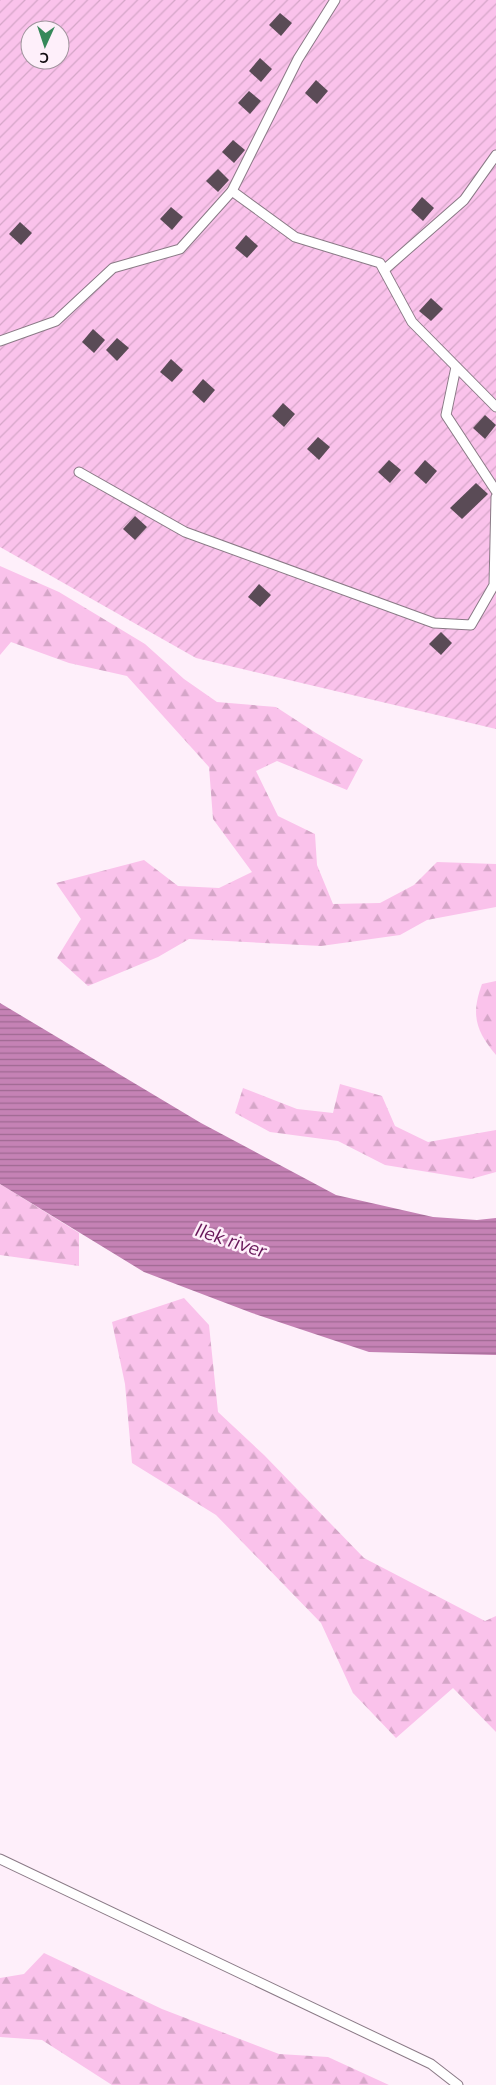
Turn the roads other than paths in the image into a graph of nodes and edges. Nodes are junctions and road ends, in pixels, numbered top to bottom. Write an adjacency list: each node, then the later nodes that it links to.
1 (335, 0): 3 (lane)
2 (496, 155): 4 (lane)
3 (232, 191): 4 (lane); 5 (lane)
4 (384, 270): 6 (lane)
5 (0, 340)
6 (456, 367): 7 (lane); 9 (lane)
7 (496, 407)
8 (79, 472): 10 (lane)
9 (496, 490)
10 (496, 497)
11 (0, 1859): 12 (lane)
12 (458, 2085)

